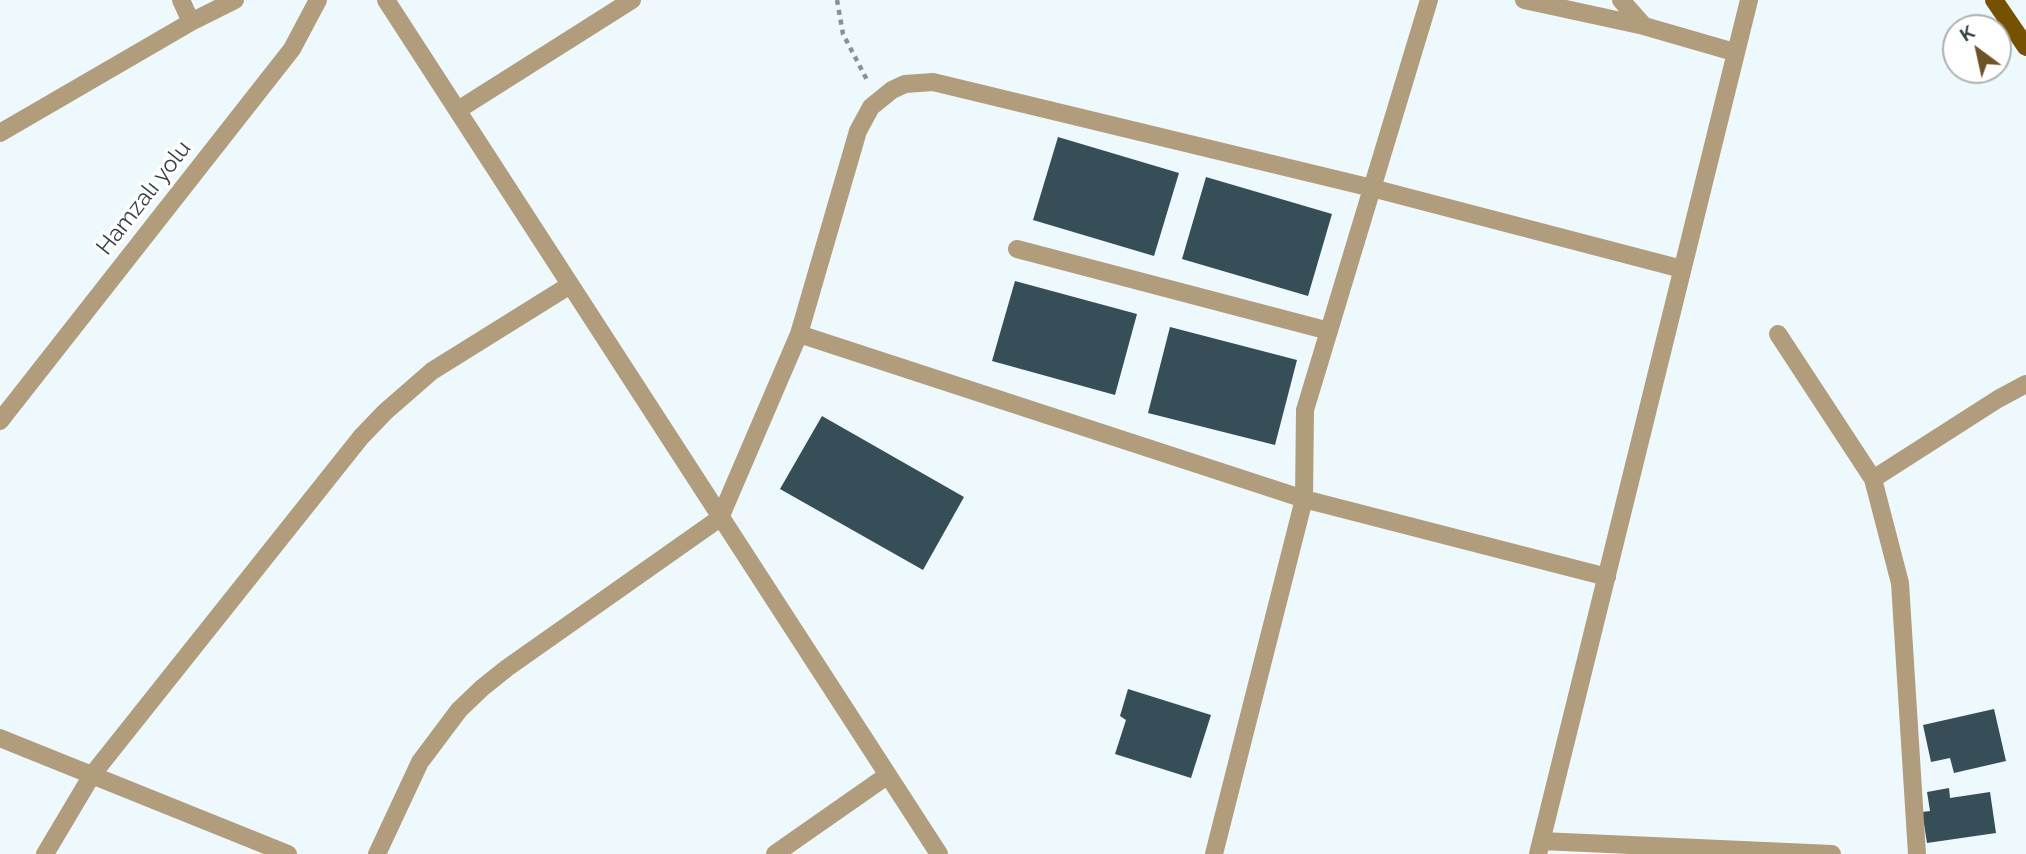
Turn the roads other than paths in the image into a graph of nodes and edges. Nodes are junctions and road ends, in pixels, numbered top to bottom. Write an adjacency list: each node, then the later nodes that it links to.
1 (181, 0): 11 (street)
2 (235, 0): 11 (street)
3 (318, 0): 25 (street, Hamzalı yolu)
4 (386, 0): 15 (street)
5 (632, 0): 15 (street)
6 (1429, 0): 17 (street)
7 (1524, 0): 12 (street)
8 (1620, 0): 12 (street)
9 (1749, 0): 14 (street)
10 (1994, 0): 13 (main road)
11 (191, 22): 16 (street)
12 (1644, 26): 14 (street)
13 (2026, 47)
14 (1734, 52): 19 (street)
15 (458, 110): 20 (street)
16 (0, 132)
17 (1372, 188): 19 (street); 21 (street); 22 (street)
18 (1017, 249): 21 (street)
19 (1682, 270): 29 (street)
20 (570, 285): 28 (street); 31 (street)
21 (1329, 331): 27 (street)
22 (799, 334): 27 (street); 28 (street)
23 (1777, 334): 26 (street)
24 (2026, 384): 26 (street)
25 (0, 421)
26 (1873, 479): 41 (street)
27 (1304, 499): 29 (street); 39 (street)
28 (720, 518): 32 (street); 36 (street)
29 (1607, 577): 33 (street)
30 (0, 738): 31 (street)
31 (92, 775): 34 (street); 35 (street)
32 (888, 775): 37 (street); 38 (street)
33 (1539, 848): 40 (street)
34 (45, 854)
35 (288, 854)
36 (377, 854)
37 (776, 854)
38 (939, 854)
39 (1214, 854)
40 (1832, 854)
41 (1917, 854)

